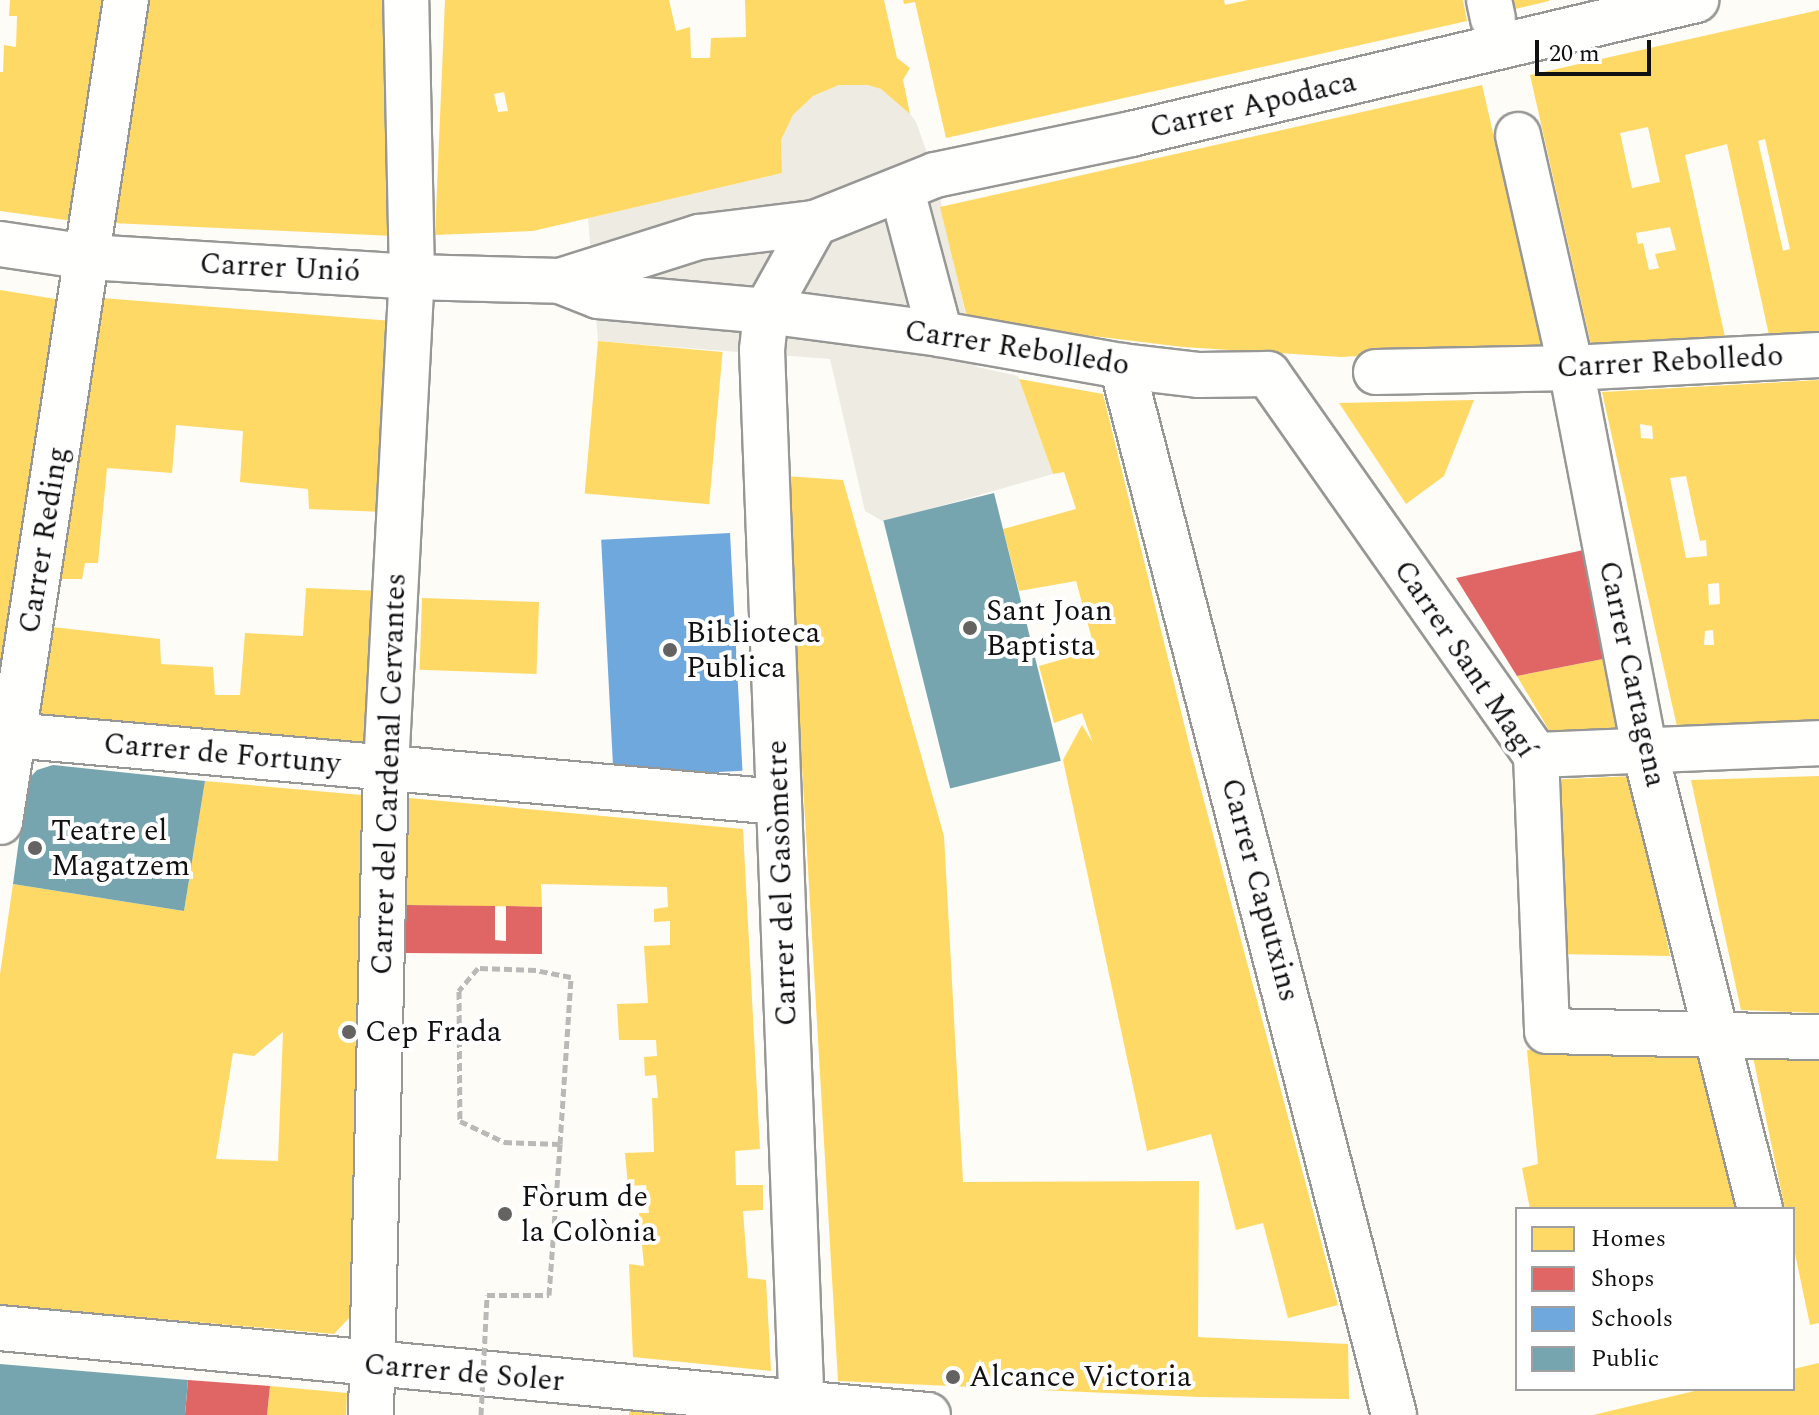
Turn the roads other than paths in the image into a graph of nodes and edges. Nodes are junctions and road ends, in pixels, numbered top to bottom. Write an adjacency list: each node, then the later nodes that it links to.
1 (126, 0): 9 (street, Carrer Reding)
2 (406, 0): 10 (street, Carrer del Cardenal Cervantes)
3 (1696, 0): 4 (street, Carrer Apodaca)
4 (1494, 22): 6 (street, Carrer Apodaca)
5 (1518, 135): 16 (street, Carrer Cartagena)
6 (902, 191): 7 (street, Carrer Apodaca); 13 (street)
7 (815, 223): 11 (street, Carrer Unió); 12 (street)
8 (0, 244): 9 (street, Carrer Unió)
9 (88, 257): 10 (street, Carrer Unió); 19 (street, Carrer Reding)
10 (412, 277): 11 (street, Carrer Unió); 23 (street, Carrer del Cardenal Cervantes)
11 (560, 281): 12 (street, Carrer Unió)
12 (764, 331): 13 (street, Carrer Rebolledo); 24 (street, Carrer del Gasòmetre)
13 (940, 334): 15 (street, Carrer Rebolledo)
14 (1819, 355): 16 (street, Carrer Rebolledo)
15 (1122, 366): 18 (street, Carrer Rebolledo); 34 (street, Carrer Caputxins)
16 (1571, 368): 17 (street, Carrer Rebolledo); 21 (street, Carrer Cartagena)
17 (1376, 372)
18 (1268, 374): 22 (street, Carrer Sant Magí)
19 (7, 735): 23 (street, Carrer de Fortuny); 25 (street, Carrer Reding)
20 (1819, 743): 21 (street)
21 (1645, 751): 22 (street); 26 (street, Carrer Cartagena)
22 (1536, 755): 26 (street, Carrer Sant Magí)
23 (386, 768): 24 (street, Carrer de Fortuny); 30 (street, Carrer del Cardenal Cervantes)
24 (779, 802): 31 (street, Carrer del Gasòmetre)
25 (0, 822)
26 (1718, 1035): 27 (street); 28 (street, Carrer Cartagena)
27 (1819, 1037)
28 (1760, 1207)
29 (0, 1328): 30 (street, Carrer de Soler)
30 (374, 1365): 31 (street, Carrer de Soler); 32 (street, Carrer del Cardenal Cervantes)
31 (801, 1410): 33 (street, Carrer de Soler)
32 (371, 1415)
33 (928, 1415)
34 (1394, 1415)

